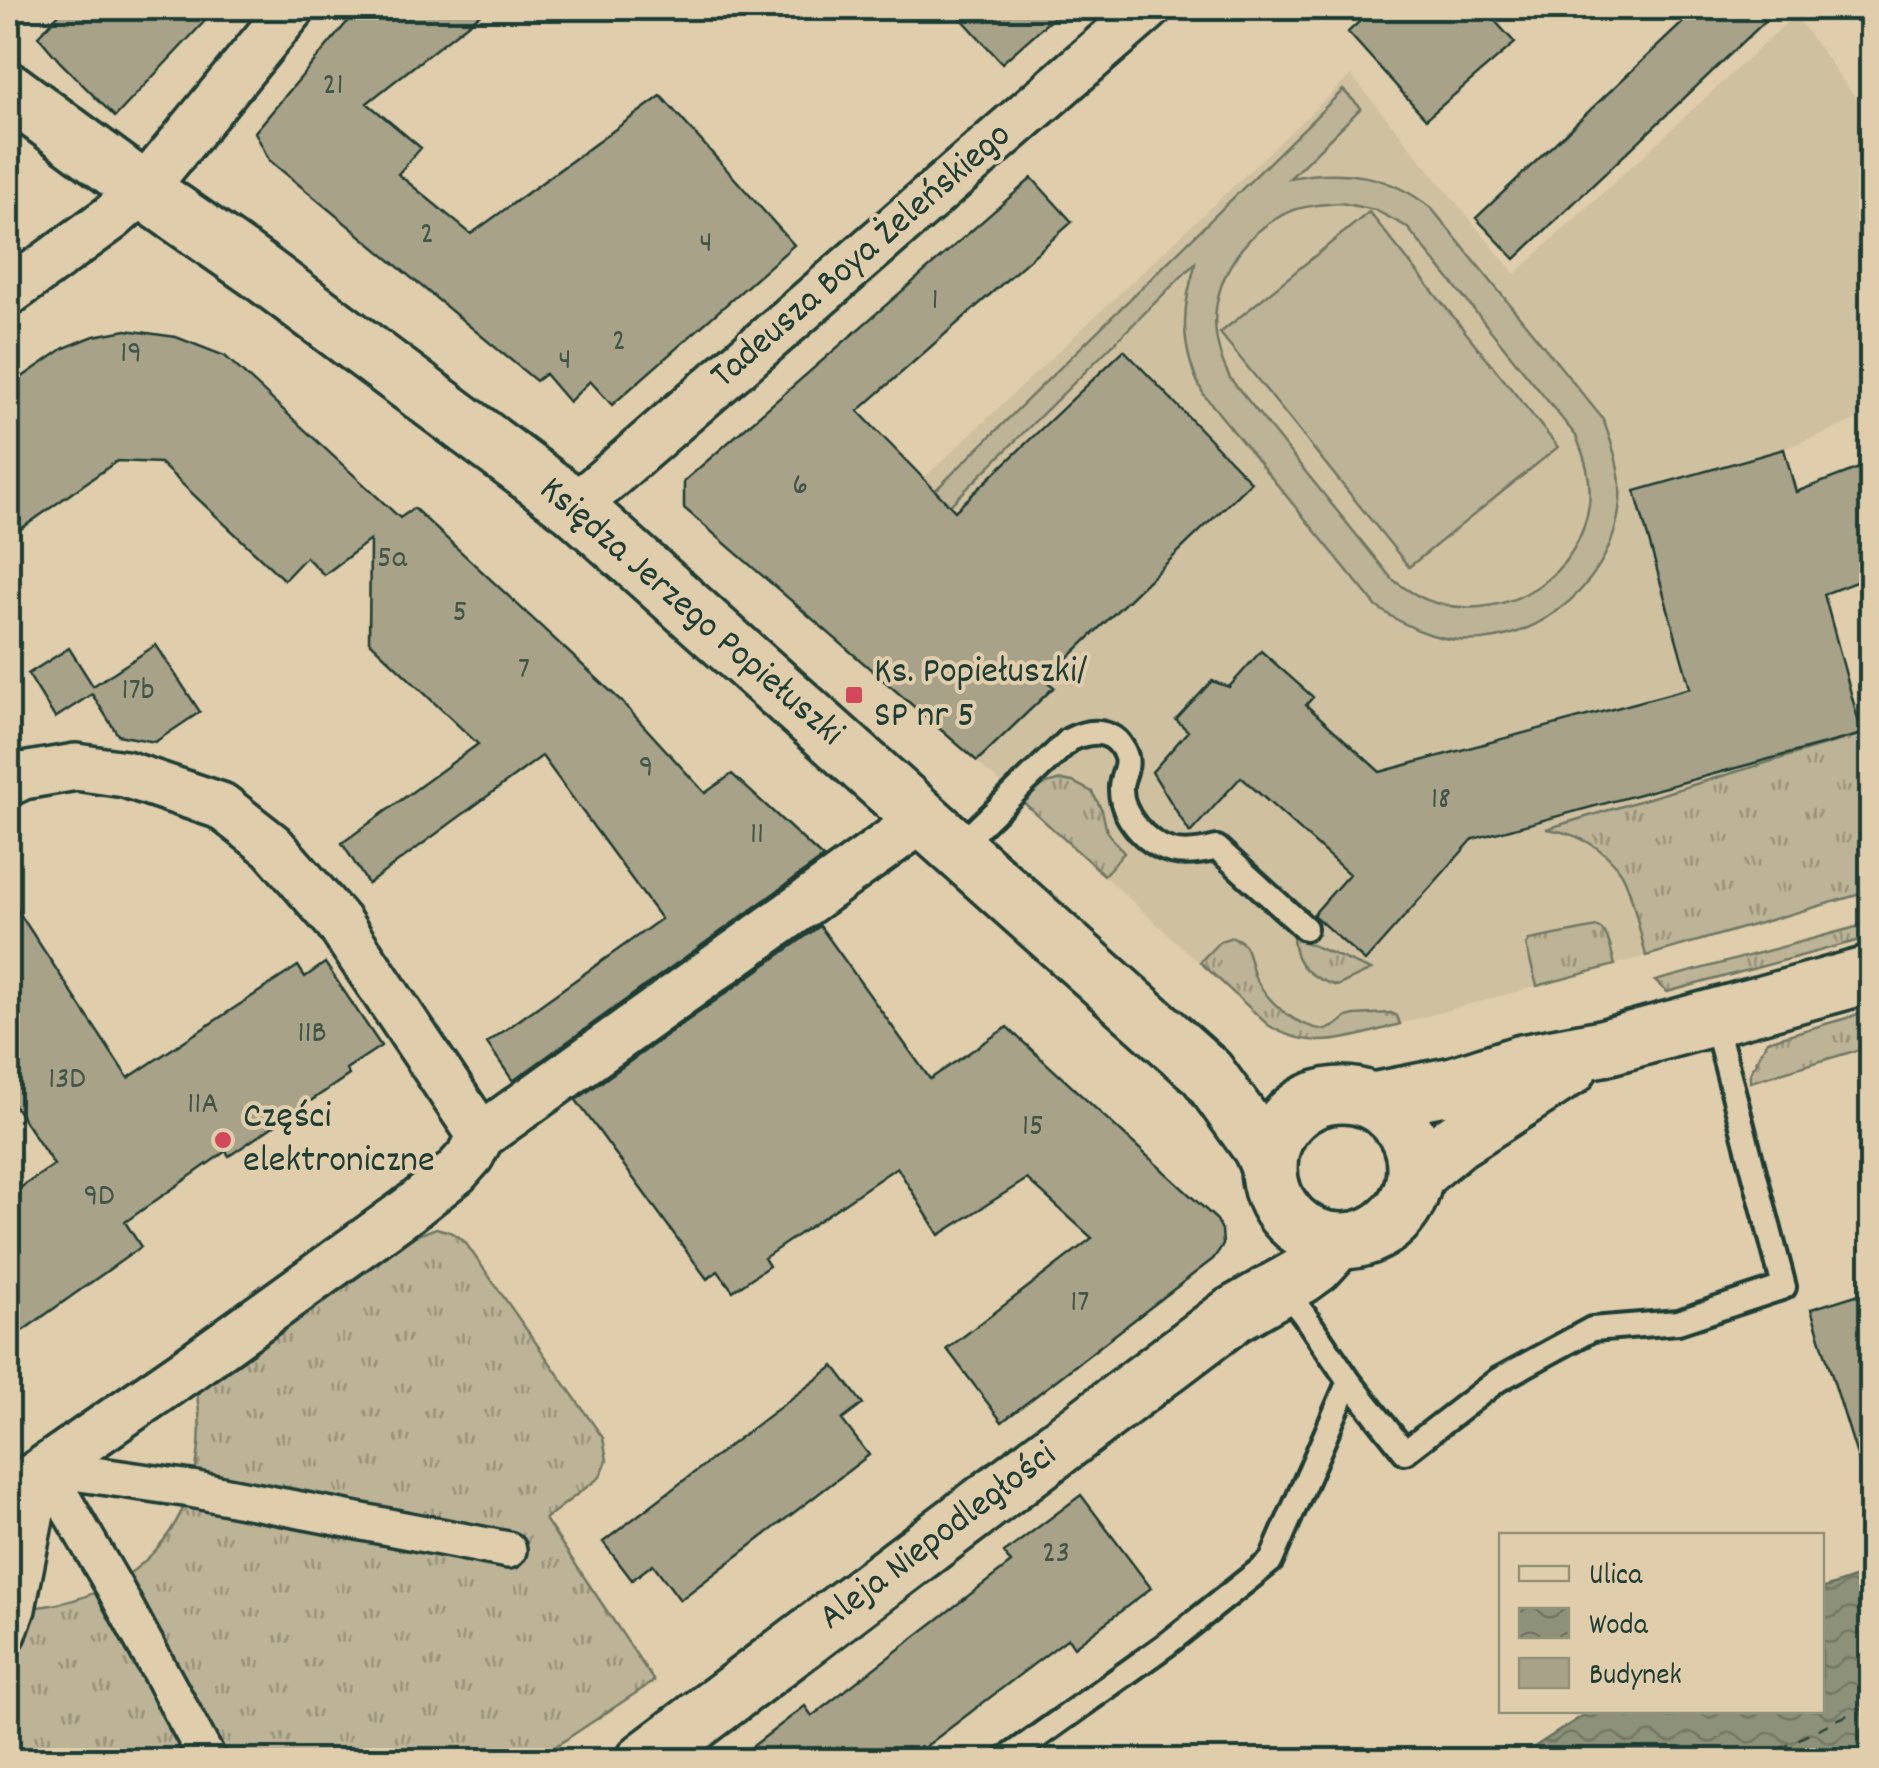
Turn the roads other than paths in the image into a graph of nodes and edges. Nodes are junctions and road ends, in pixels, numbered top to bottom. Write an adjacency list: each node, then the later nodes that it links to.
1 (292, 8): 4 (street)
2 (1148, 8): 6 (street, Tadeusza Boya Żeleńskiego)
3 (8, 90): 4 (street, Księdza Jerzego Popiełuszki)
4 (143, 190): 5 (street); 6 (street, Księdza Jerzego Popiełuszki)
5 (8, 293)
6 (576, 507): 8 (street, Księdza Jerzego Popiełuszki)
7 (8, 783): 16 (street)
8 (939, 834): 9 (lane); 13 (street, Księdza Jerzego Popiełuszki); 16 (street)
9 (1305, 928)
10 (1872, 974): 11 (street)
11 (1714, 1018): 12 (street); 23 (lane)
12 (1602, 1048): 14 (street); 18 (street)
13 (1207, 1073): 15 (street, Księdza Jerzego Popiełuszki); 17 (street, Księdza Jerzego Popiełuszki)
14 (1372, 1101): 15 (street, Księdza Jerzego Popiełuszki); 18 (street)
15 (1303, 1105): 17 (street)
16 (481, 1136): 24 (street)
17 (1266, 1162): 19 (street, Księdza Jerzego Popiełuszki)
18 (1416, 1175): 20 (street)
19 (1285, 1214): 20 (street); 22 (street, Aleja Niepodległości)
20 (1338, 1242): 21 (street, Aleja Niepodległości)
21 (1283, 1288): 22 (street, Aleja Niepodległości); 23 (lane)
22 (1233, 1315): 29 (street, Aleja Niepodległości)
23 (1349, 1381): 30 (lane)
24 (45, 1468): 25 (street); 26 (street); 27 (street); 28 (street)
25 (8, 1494)
26 (508, 1550)
27 (8, 1634)
28 (208, 1760)
29 (646, 1760)
30 (1005, 1760)

